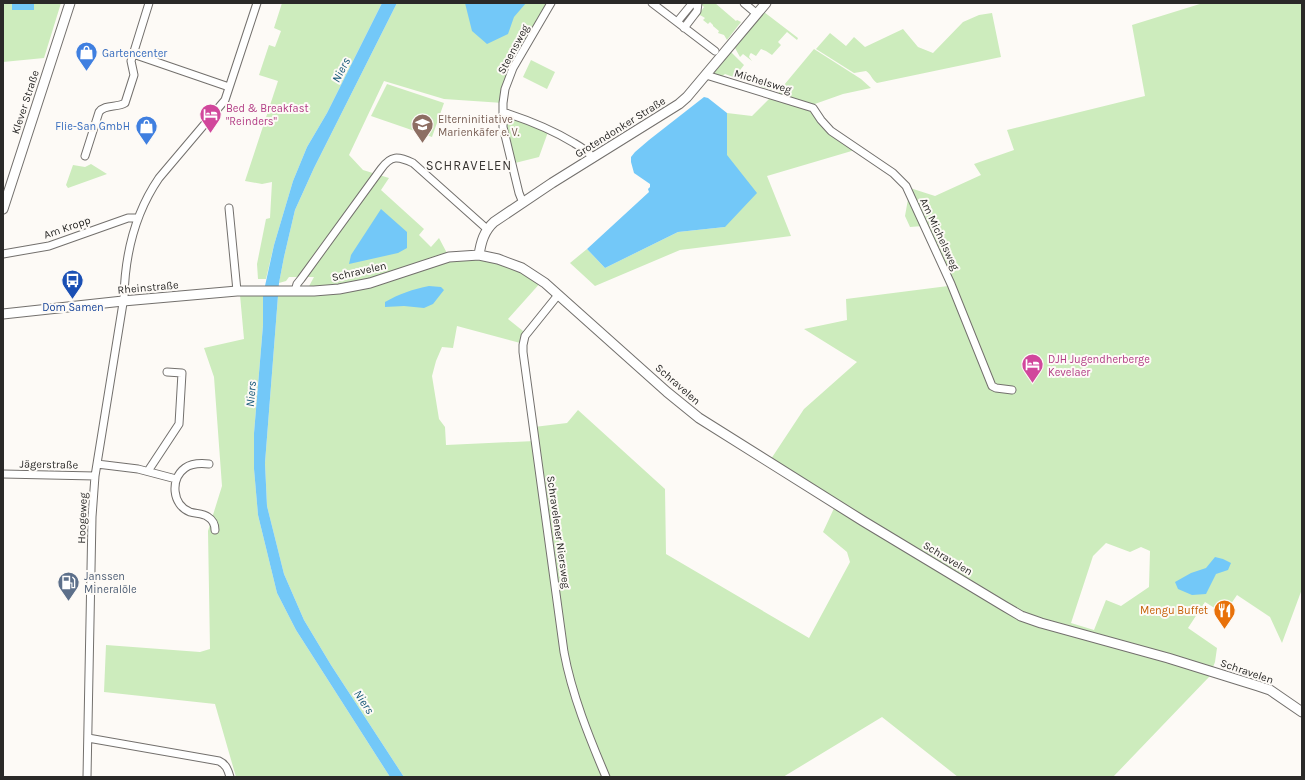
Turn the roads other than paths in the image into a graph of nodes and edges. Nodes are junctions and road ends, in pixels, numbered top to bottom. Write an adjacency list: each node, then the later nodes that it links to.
1 (70, 3): 22 (main road, Klever Straße)
2 (149, 3): 13 (street)
3 (257, 3): 15 (street, Hoogeweg)
4 (551, 3): 17 (street, Steensweg)
5 (652, 3): 10 (street)
6 (697, 3): 10 (street); 11 (street)
7 (744, 3): 9 (street)
8 (766, 3): 9 (main road, Grotendonker Straße)
9 (757, 14): 14 (main road, Grotendonker Straße)
10 (677, 22): 11 (street)
11 (684, 28): 12 (street)
12 (715, 51)
13 (133, 54): 15 (street); 18 (street)
14 (706, 75): 16 (street, Michelsweg); 19 (main road, Grotendonker Straße)
15 (229, 87): 23 (street, Hoogeweg)
16 (813, 108): 33 (street, Am Michelsweg)
17 (503, 112): 19 (street); 20 (street, Steensweg)
18 (85, 156)
19 (593, 158): 20 (main road, Grotendonker Straße)
20 (523, 203): 24 (main road, Grotendonker Straße)
21 (229, 208): 28 (street)
22 (3, 209)
23 (138, 218): 25 (street, Am Kropp); 30 (street, Hoogeweg)
24 (487, 229): 26 (main road); 27 (street)
25 (3, 254)
26 (479, 255): 27 (main road, Schravelen); 29 (main road, Schravelen)
27 (295, 291): 28 (main road, Rheinstraße)
28 (237, 292): 30 (main road, Rheinstraße)
29 (558, 294): 41 (main road, Schravelen); 45 (street, Schravelener Niersweg)
30 (123, 301): 31 (main road, Rheinstraße); 34 (street, Hoogeweg)
31 (3, 314)
32 (167, 372): 36 (street)
33 (1012, 390)
34 (97, 464): 36 (street); 38 (street, Hoogeweg)
35 (209, 464): 39 (street)
36 (148, 471): 39 (street)
37 (3, 474): 38 (street, Jägerstraße)
38 (95, 476): 42 (street, Hoogeweg)
39 (176, 479): 40 (street)
40 (215, 530)
41 (1302, 712)
42 (88, 738): 43 (street, Hoogeweg); 44 (street)
43 (87, 777)
44 (230, 777)
45 (606, 777)

